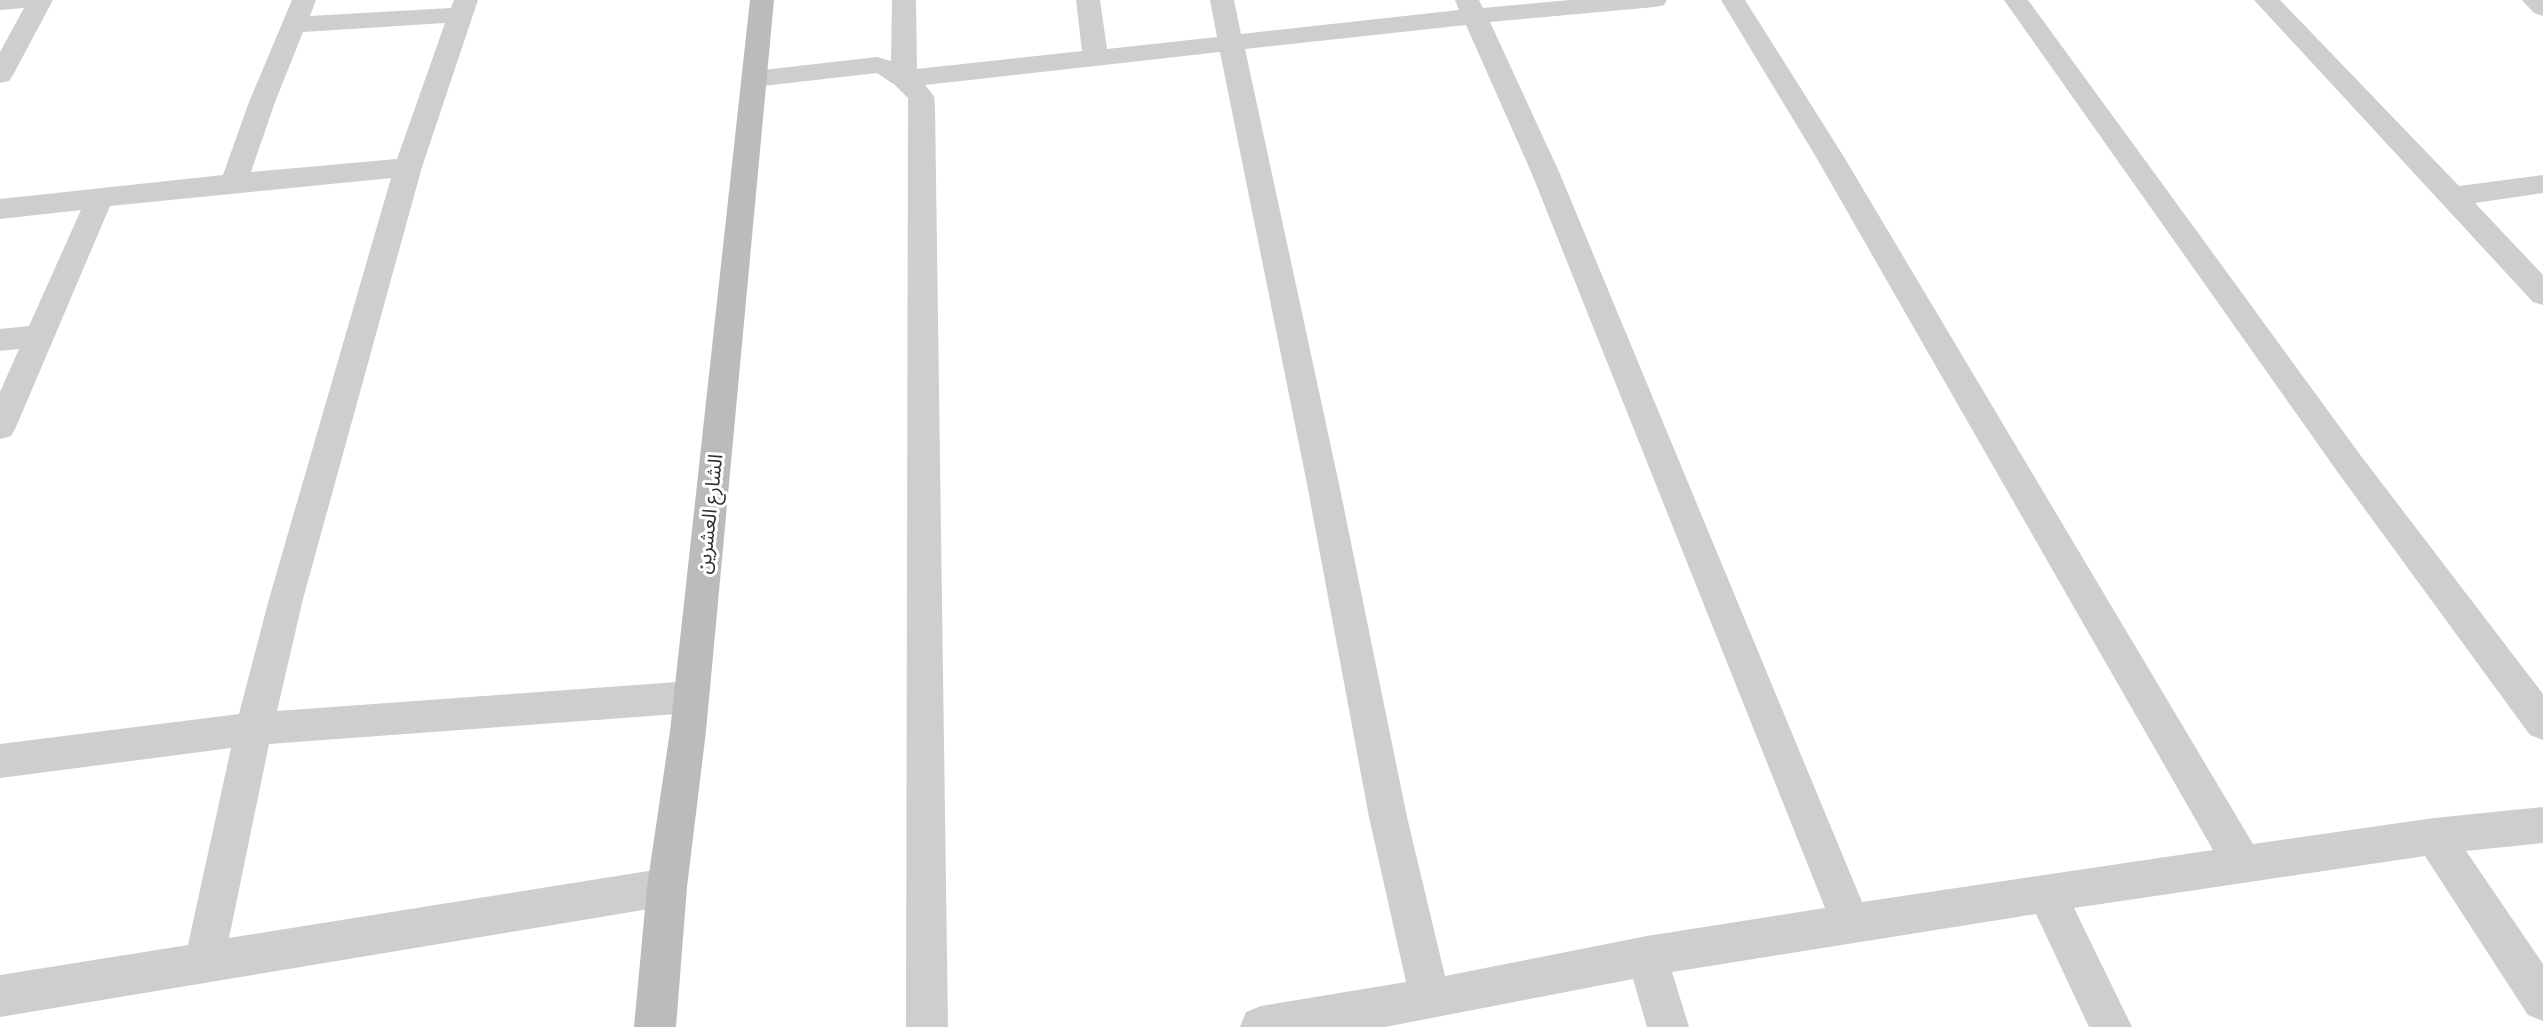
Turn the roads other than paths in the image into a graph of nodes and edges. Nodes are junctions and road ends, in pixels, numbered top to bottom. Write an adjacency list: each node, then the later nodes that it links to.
1 (37, 0): 14 (street)
2 (41, 0): 21 (street)
3 (304, 0): 18 (street)
4 (762, 0): 22 (street, الشارع العشرين)
5 (904, 0): 23 (street)
6 (1088, 0): 20 (street)
7 (1222, 0): 19 (street)
8 (1656, 0): 13 (street)
9 (1733, 0): 40 (street)
10 (2016, 0): 35 (street)
11 (2266, 0): 27 (street)
12 (2534, 0): 17 (street)
13 (1625, 2): 16 (street)
14 (0, 3)
15 (463, 7): 18 (street); 24 (street)
16 (1471, 8): 19 (street); 43 (street)
17 (2543, 8)
18 (293, 25): 25 (street)
19 (1230, 43): 20 (street); 47 (street)
20 (1095, 58): 23 (street)
21 (0, 75)
22 (754, 79): 23 (street); 34 (street, الشارع العشرين)
23 (904, 79): 50 (street)
24 (408, 167): 25 (street); 36 (street)
25 (234, 183): 28 (street)
26 (2543, 184): 27 (street)
27 (2453, 196): 30 (street)
28 (100, 198): 29 (street); 31 (street)
29 (0, 209)
30 (2543, 294)
31 (40, 336): 32 (street); 33 (street)
32 (0, 340)
33 (0, 427)
34 (691, 698): 36 (street); 41 (street, الشارع العشرين)
35 (2543, 723)
36 (254, 729): 37 (street); 45 (street)
37 (0, 761)
38 (2543, 825): 39 (street)
39 (2434, 836): 40 (street); 48 (street)
40 (2243, 864): 42 (street)
41 (667, 886): 45 (street); 49 (street, الشارع العشرين)
42 (2046, 893): 43 (street); 53 (street)
43 (1851, 924): 44 (street)
44 (1647, 956): 47 (street); 52 (street)
45 (204, 964): 46 (street)
46 (0, 996)
47 (1430, 999): 51 (street)
48 (2543, 1000)
49 (656, 1027)
50 (927, 1027)
51 (1261, 1027)
52 (1668, 1027)
53 (2111, 1027)

